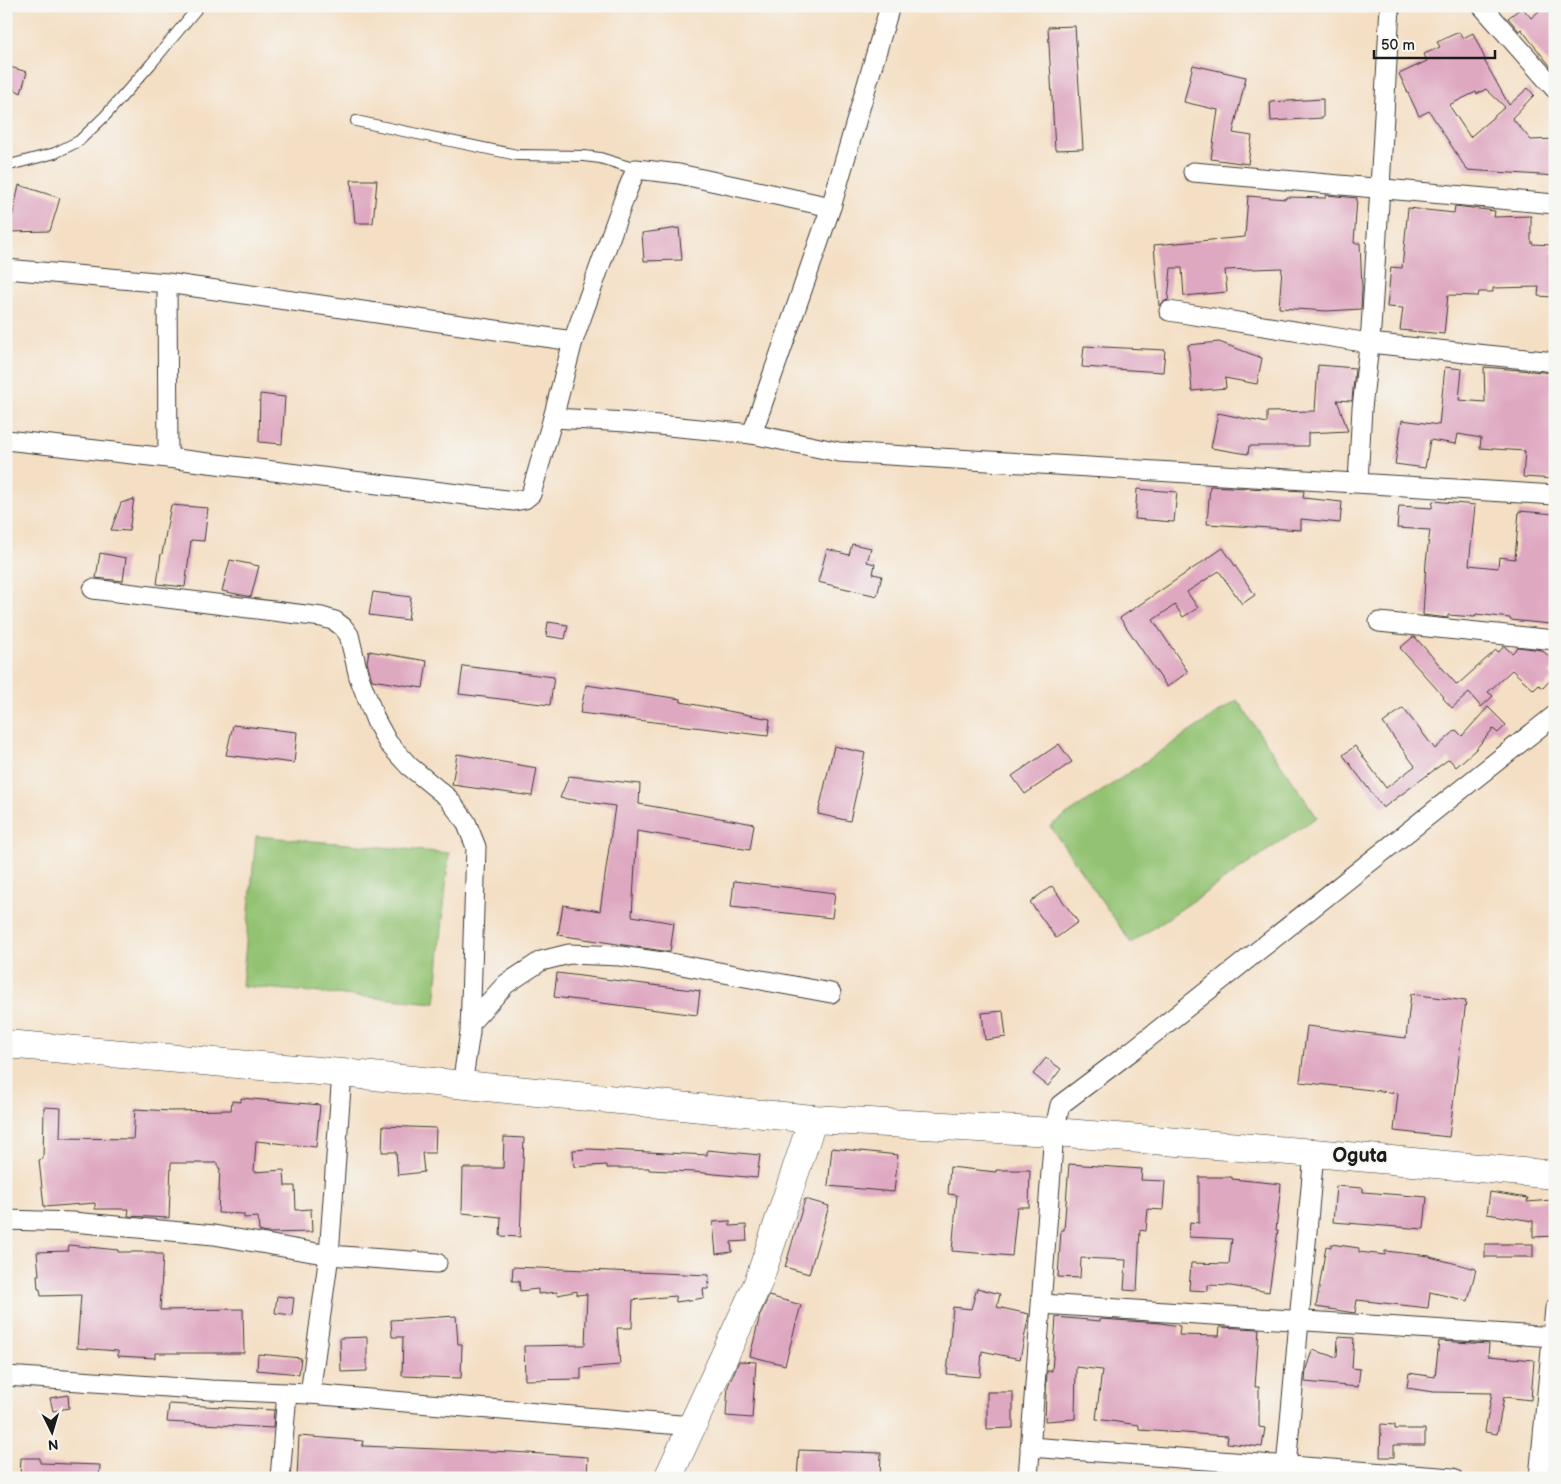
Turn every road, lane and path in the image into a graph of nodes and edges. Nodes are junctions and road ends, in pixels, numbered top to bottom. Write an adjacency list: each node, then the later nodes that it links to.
1 (198, 6): 7 (lane)
2 (890, 6): 12 (street)
3 (1390, 6): 10 (street)
4 (1482, 6): 5 (street)
5 (1555, 89)
6 (356, 121): 8 (lane)
7 (6, 166)
8 (636, 170): 12 (street); 16 (street)
9 (1193, 172): 10 (street)
10 (1380, 188): 11 (street); 17 (street)
11 (1555, 204)
12 (831, 207): 20 (street)
13 (6, 269): 14 (street)
14 (167, 283): 16 (street); 22 (street)
15 (1169, 311): 17 (street)
16 (572, 341): 19 (street)
17 (1369, 343): 18 (street); 23 (street)
18 (1555, 362)
19 (553, 418): 20 (street); 22 (street)
20 (752, 434): 23 (street)
21 (6, 440): 22 (street)
22 (168, 458)
23 (1358, 482): 24 (street)
24 (1555, 495)
25 (93, 588): 30 (street)
26 (1378, 622): 27 (street)
27 (1555, 640)
28 (1555, 715): 35 (street)
29 (831, 993): 30 (street)
30 (471, 1022): 33 (street)
31 (6, 1044): 32 (street)
32 (342, 1072): 33 (street); 39 (street)
33 (462, 1085): 34 (street)
34 (813, 1118): 35 (street); 48 (street)
35 (1054, 1132): 36 (street); 41 (street)
36 (1314, 1152): 37 (street); 43 (street)
37 (1555, 1175)
38 (6, 1220): 39 (street)
39 (330, 1255): 40 (street); 47 (street)
40 (438, 1262)
41 (1042, 1304): 43 (street); 49 (street)
42 (1555, 1308): 44 (street)
43 (1300, 1320): 44 (street); 50 (street)
44 (1553, 1337): 55 (street)
45 (6, 1376): 46 (street)
46 (287, 1393): 47 (street); 51 (street)
47 (310, 1394): 48 (street)
48 (692, 1426): 52 (street)
49 (1030, 1447): 50 (street); 53 (street)
50 (1286, 1472): 54 (street)
51 (280, 1478)
52 (668, 1478)
53 (1028, 1478)
54 (1453, 1478)
55 (1539, 1478)

